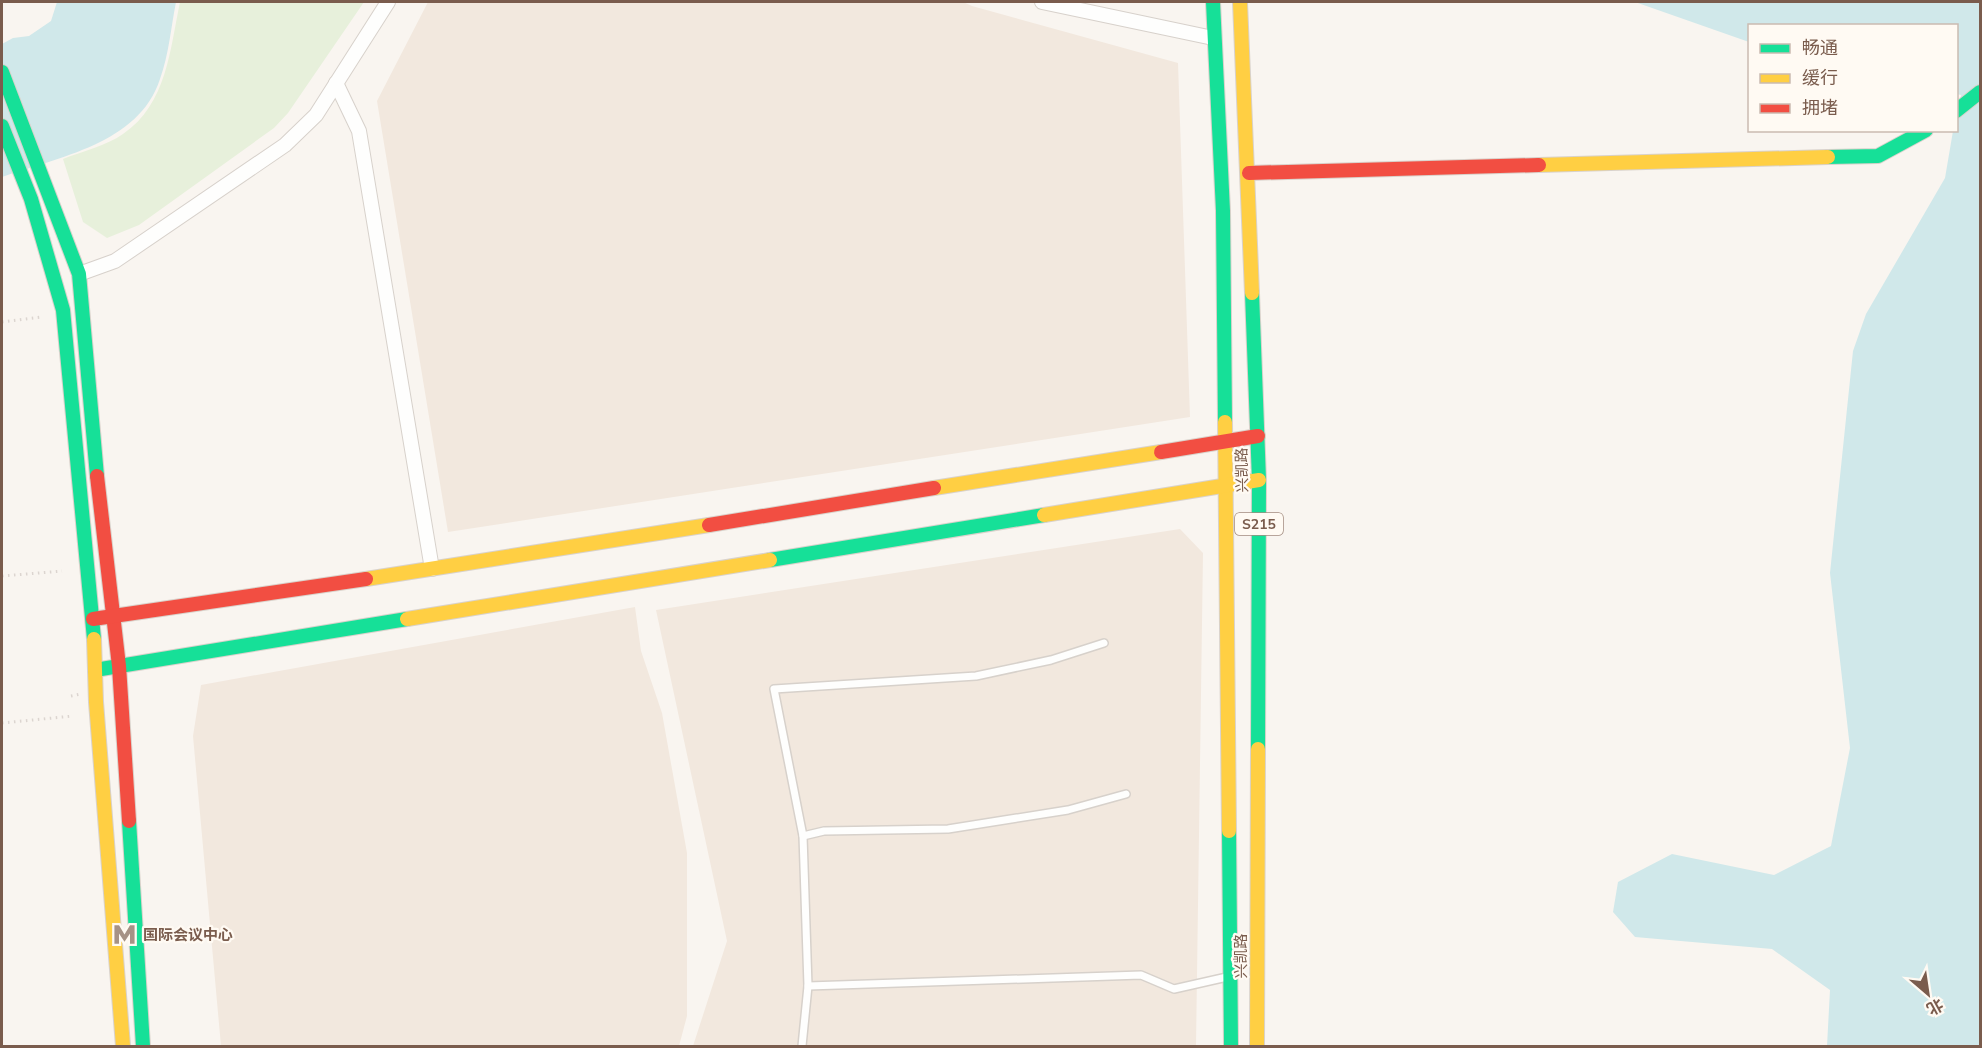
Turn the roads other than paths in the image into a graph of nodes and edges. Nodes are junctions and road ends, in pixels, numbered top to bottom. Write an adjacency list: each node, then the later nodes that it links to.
1 (388, 2): 7 (street)
2 (1042, 2): 5 (street)
3 (1213, 2): 5 (street, 兴凯路 / S215)
4 (1240, 2): 12 (street, 兴凯路 / S215)
5 (1213, 38): 15 (street, 兴凯路 / S215)
6 (2, 72): 13 (street)
7 (336, 83): 13 (street); 18 (street)
8 (1980, 92): 9 (street)
9 (1958, 110)
10 (2, 126): 20 (street)
11 (1922, 132): 12 (street)
12 (1249, 173): 14 (street, 兴凯路 / S215)
13 (79, 274): 19 (street)
14 (1258, 436): 15 (street); 16 (street, 兴凯路 / S215)
15 (1225, 442): 17 (street, 兴凯路 / S215); 18 (street)
16 (1259, 480): 17 (street); 32 (street, 兴凯路 / S215)
17 (1227, 485): 22 (street); 26 (street, 兴凯路 / S215)
18 (432, 569): 19 (street)
19 (112, 615): 20 (street); 22 (street)
20 (93, 619): 23 (street)
21 (1104, 643): 25 (lane)
22 (119, 666): 23 (street); 29 (street)
23 (94, 670): 28 (street)
24 (1126, 794): 25 (lane)
25 (803, 836): 27 (lane)
26 (1231, 976): 27 (lane); 31 (street, 兴凯路 / S215)
27 (808, 986): 30 (lane)
28 (123, 1047)
29 (143, 1047)
30 (802, 1047)
31 (1231, 1047)
32 (1257, 1047)

